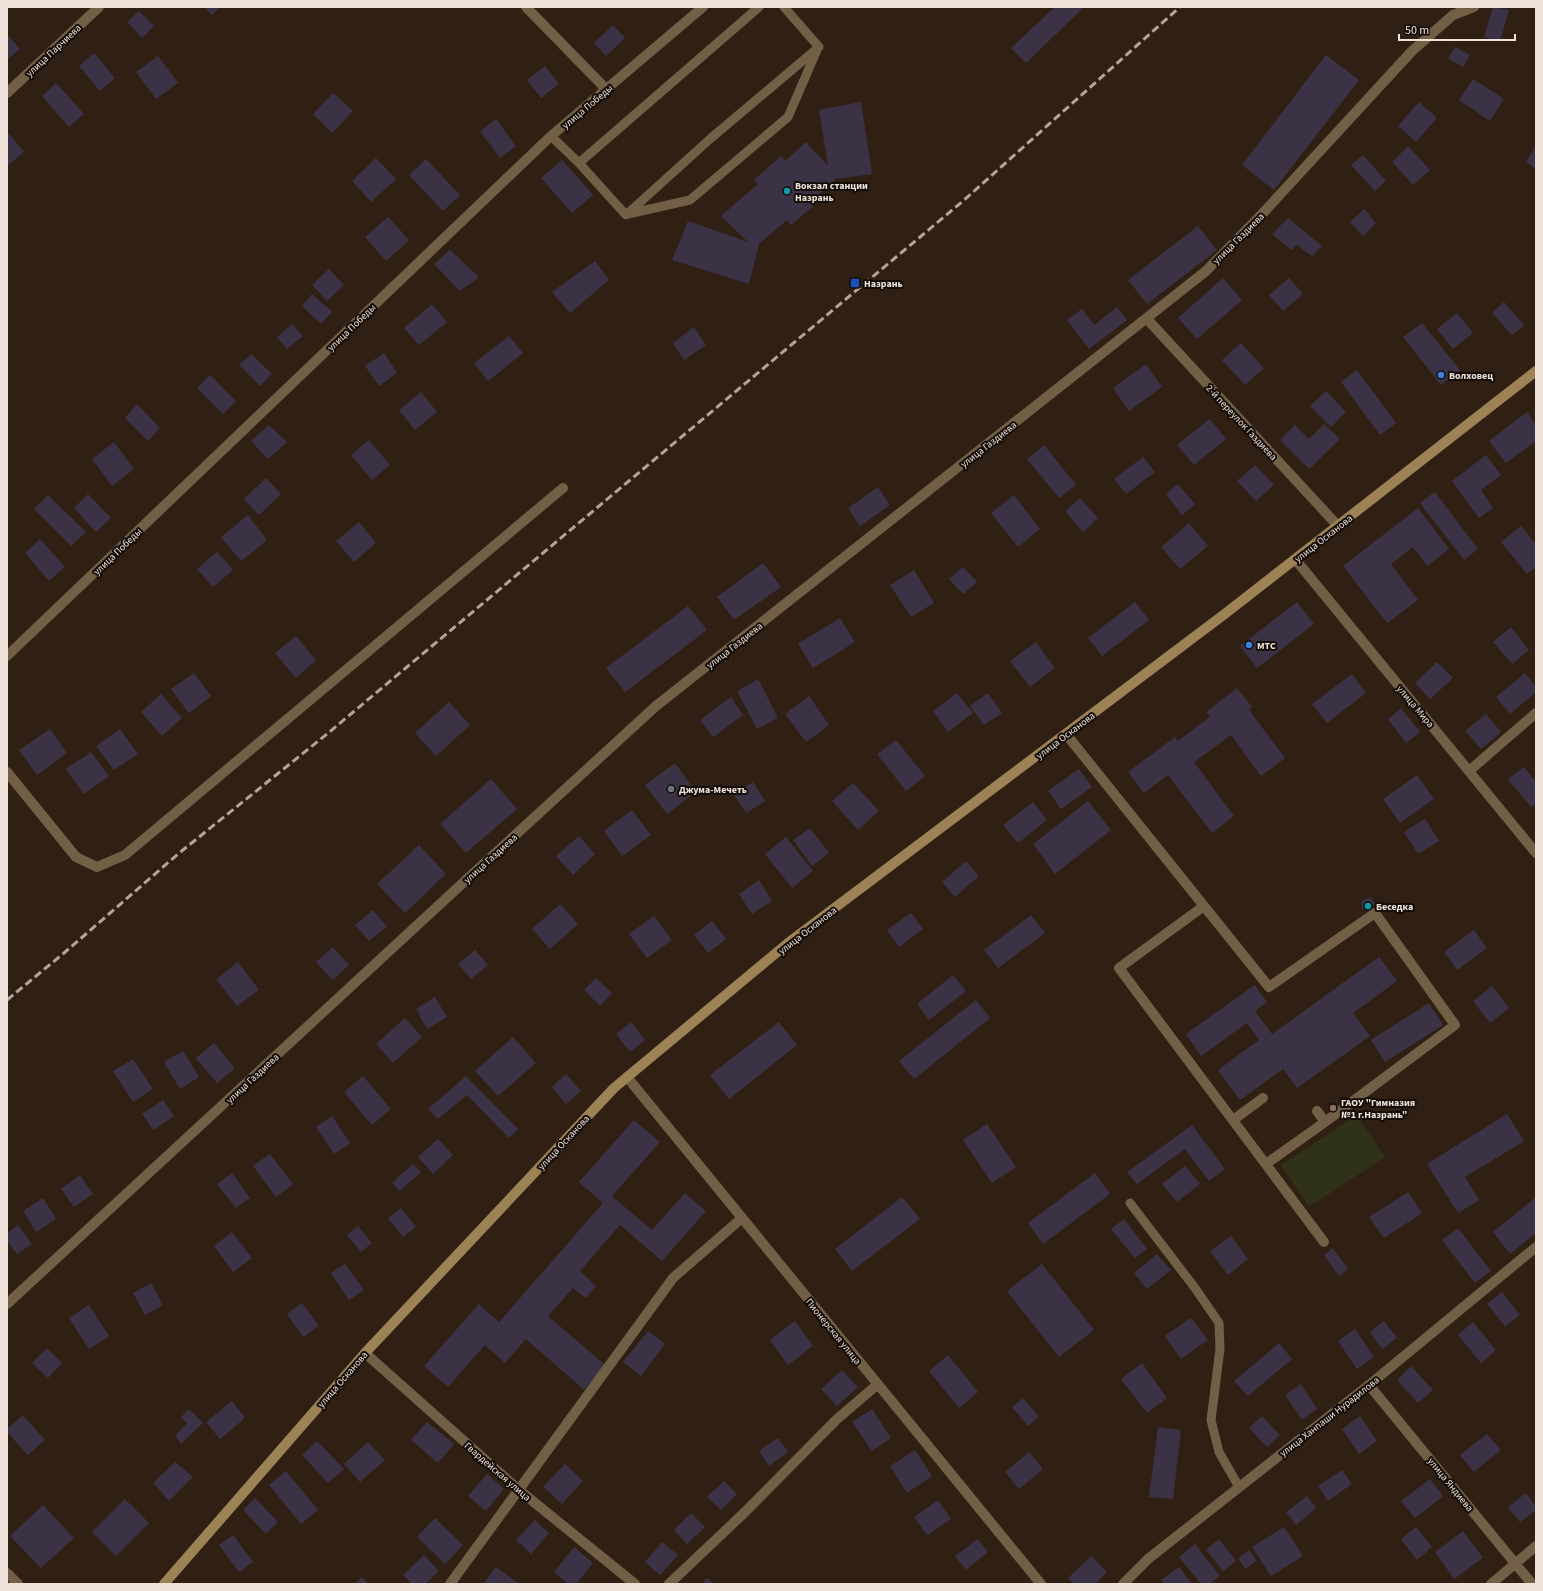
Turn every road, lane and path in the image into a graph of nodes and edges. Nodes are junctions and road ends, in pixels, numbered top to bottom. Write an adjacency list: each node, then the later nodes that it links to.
1 (99, 7): 9 (street, улица Парчиева)
2 (526, 7): 8 (street)
3 (702, 7): 8 (street, улица Победы)
4 (759, 7): 11 (lane)
5 (784, 7): 7 (lane)
6 (1474, 7): 13 (street, улица Газдиева)
7 (819, 47): 12 (lane); 12 (lane)
8 (607, 90): 10 (street, улица Победы)
9 (7, 93)
10 (551, 136): 11 (lane); 18 (street, улица Победы)
11 (579, 162): 12 (lane)
12 (626, 215)
13 (1147, 319): 16 (street, 2-й переулок Газдиева); 35 (street, улица Газдиева)
14 (1536, 371): 16 (main road, улица Осканова)
15 (563, 488): 22 (street)
16 (1338, 526): 17 (main road, улица Осканова)
17 (1295, 560): 20 (main road, улица Осканова); 21 (street, улица Мира)
18 (7, 656)
19 (1536, 713): 21 (street)
20 (1066, 734): 24 (street); 25 (main road, улица Осканова)
21 (1469, 770): 23 (street, улица Мира)
22 (7, 772)
23 (1536, 853)
24 (1204, 906): 28 (street); 29 (street)
25 (627, 1077): 32 (street, Пионерская улица); 36 (main road, улица Осканова)
26 (1263, 1098): 28 (street)
27 (1317, 1111): 29 (street)
28 (1233, 1120): 30 (street)
29 (1324, 1122): 30 (street)
30 (1266, 1164): 33 (street)
31 (1130, 1203): 39 (lane)
32 (742, 1218): 37 (street, Пионерская улица); 40 (street)
33 (1324, 1242)
34 (1536, 1247): 38 (street, улица Ханпаши Нурадилова)
35 (7, 1304)
36 (365, 1353): 40 (street, Гвардейская улица); 45 (main road, улица Осканова)
37 (878, 1384): 48 (street); 49 (street, Пионерская улица)
38 (1369, 1385): 39 (street, улица Ханпаши Нурадилова); 42 (street, улица Яндиева)
39 (1239, 1487): 50 (street, улица Ханпаши Нурадилова)
40 (519, 1490): 46 (street); 47 (street, Гвардейская улица)
41 (1536, 1546): 42 (street)
42 (1516, 1563): 51 (street); 52 (street, улица Яндиева)
43 (7, 1573): 44 (street)
44 (18, 1584)
45 (164, 1584)
46 (450, 1584)
47 (635, 1584)
48 (669, 1584)
49 (1041, 1584)
50 (1123, 1584)
51 (1491, 1584)
52 (1532, 1584)

